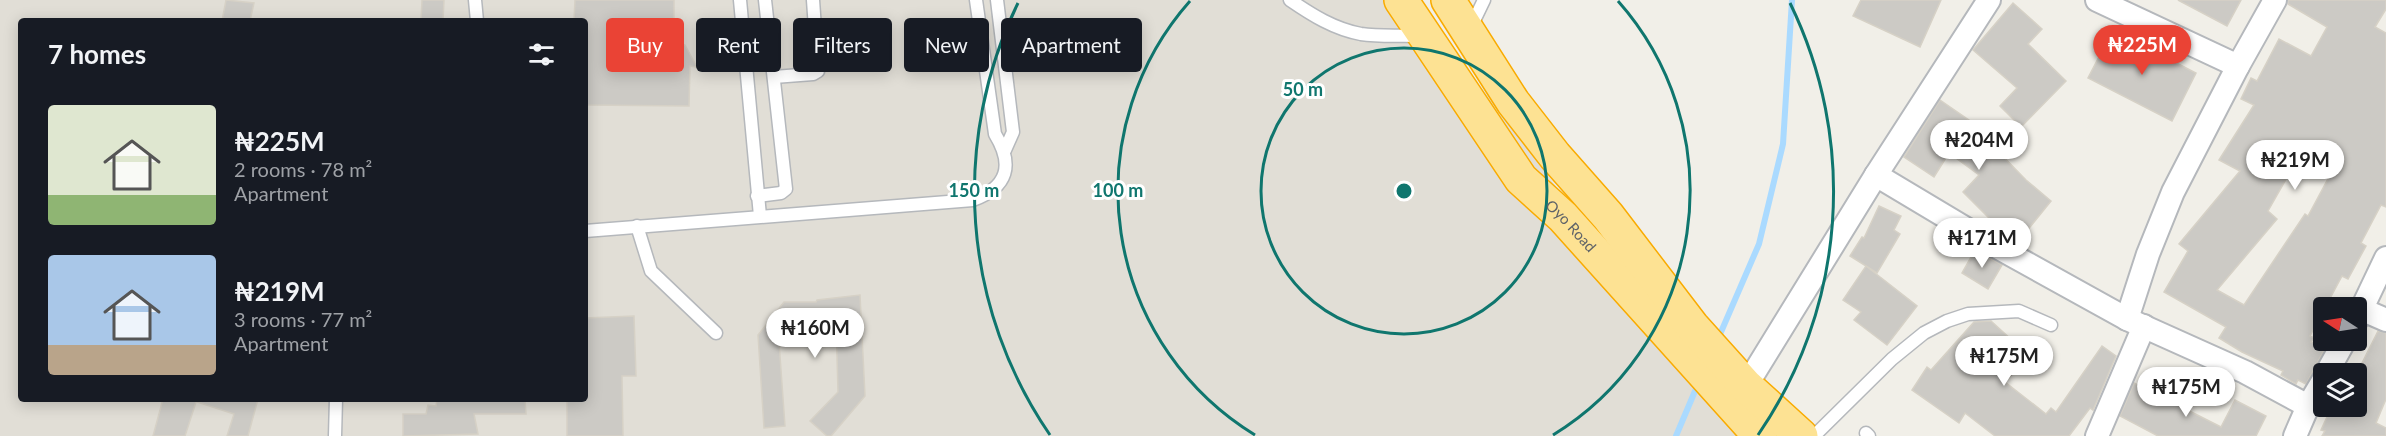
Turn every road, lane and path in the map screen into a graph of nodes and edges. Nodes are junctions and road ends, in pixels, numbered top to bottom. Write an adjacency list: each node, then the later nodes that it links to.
1 (475, 0): 14 (lane)
2 (740, 0): 21 (lane)
3 (765, 0): 18 (lane)
4 (813, 0): 18 (lane)
5 (976, 0): 19 (lane)
6 (997, 0): 19 (lane)
7 (1290, 0): 16 (lane)
8 (1401, 0): 16 (highway, Oyo Road)
9 (1448, 0): 15 (highway, Oyo Road)
10 (1484, 0): 15 (lane)
11 (1989, 0): 20 (street)
12 (2097, 0): 17 (street)
13 (2275, 0): 17 (street)
14 (477, 18)
15 (1468, 33): 32 (highway, Oyo Road)
16 (1424, 36): 32 (highway, Oyo Road)
17 (2238, 66): 29 (street)
18 (774, 76): 21 (lane)
19 (1005, 150): 22 (lane)
20 (1876, 175): 29 (street); 32 (street)
21 (757, 196): 22 (lane)
22 (760, 216): 23 (lane)
23 (637, 226): 24 (lane); 31 (lane)
24 (588, 231)
25 (2386, 258): 26 (street)
26 (2367, 300)
27 (2367, 317): 28 (street)
28 (2386, 320)
29 (2135, 322): 35 (street); 40 (street)
30 (2051, 325): 39 (lane)
31 (716, 333)
32 (1735, 385): 37 (highway, Oyo Road); 38 (highway, Oyo Road)
33 (2313, 397): 35 (street)
34 (336, 402): 36 (lane)
35 (2308, 405): 41 (street)
36 (335, 436)
37 (1760, 436)
38 (1801, 436)
39 (1814, 436)
40 (2097, 436)
41 (2295, 436)

